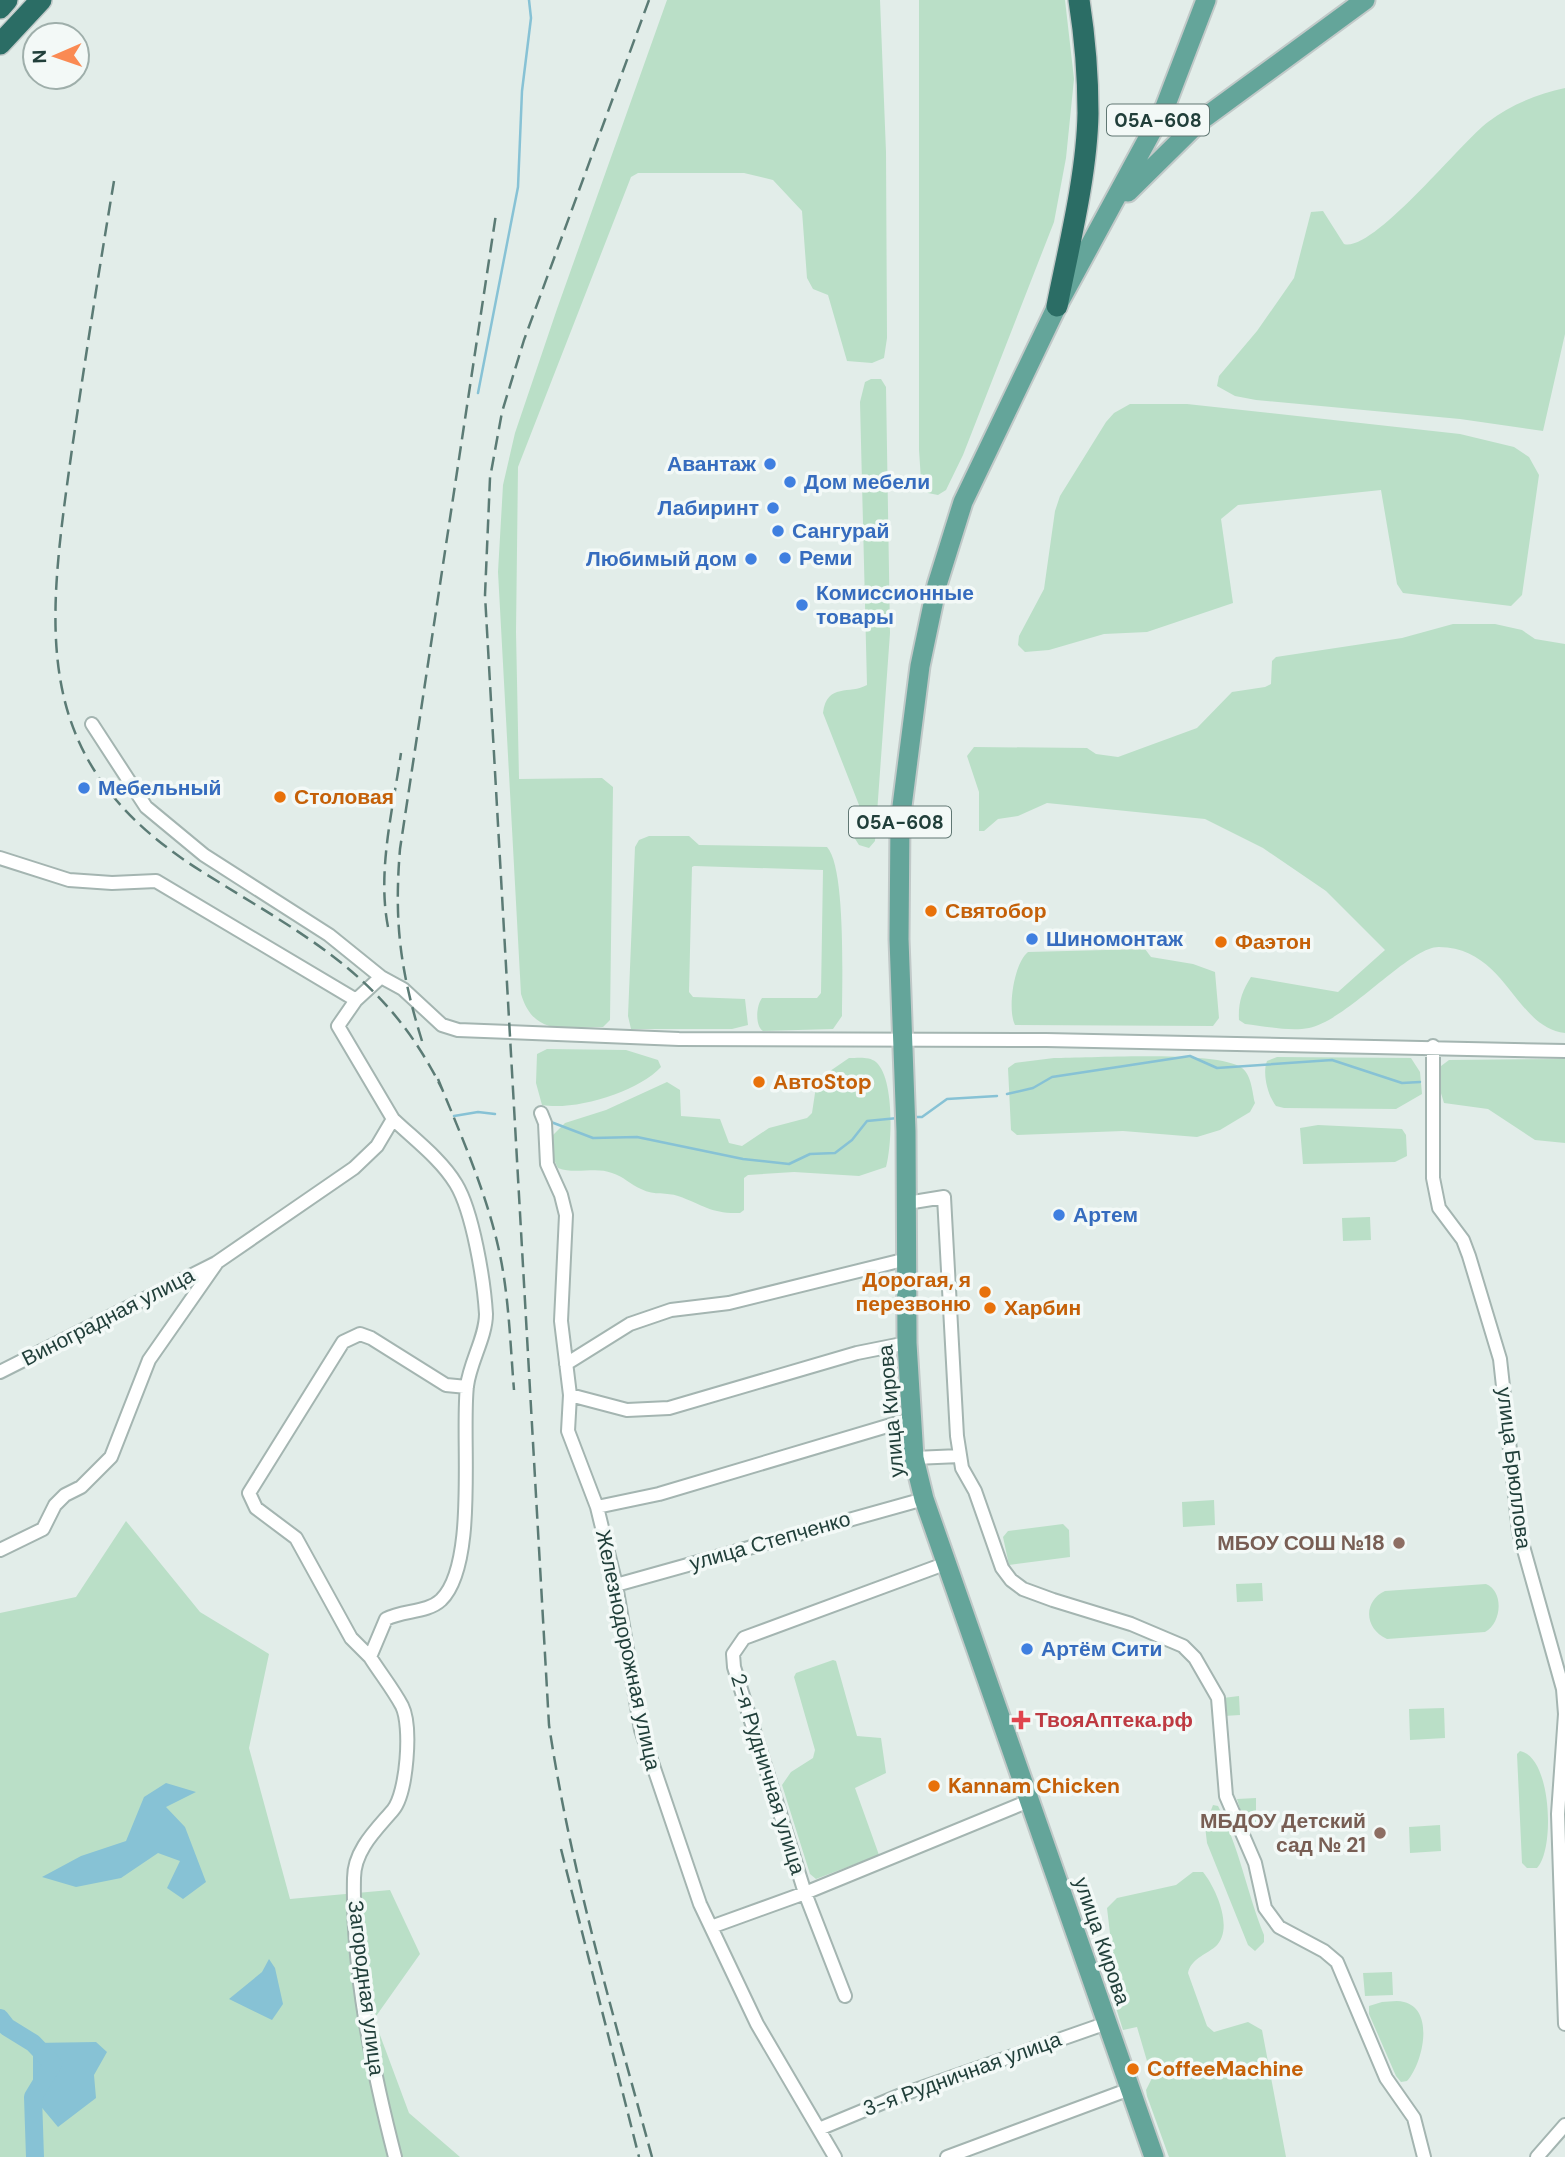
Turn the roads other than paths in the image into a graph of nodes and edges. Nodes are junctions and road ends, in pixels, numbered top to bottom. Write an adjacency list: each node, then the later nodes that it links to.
1 (7, 0): 6 (highway)
2 (41, 0): 7 (highway)
3 (1079, 0): 9 (highway)
4 (1206, 0): 8 (main road, 05А-608)
5 (1364, 0): 8 (main road)
6 (0, 8)
7 (0, 44)
8 (1096, 234): 9 (main road, 05А-608)
9 (1057, 306): 14 (main road, улица Кирова / 05А-608)
10 (92, 724): 12 (street)
11 (0, 858): 13 (street)
12 (381, 977): 13 (street); 14 (street)
13 (356, 1000): 18 (street)
14 (903, 1041): 15 (street); 19 (main road, улица Кирова / 05А-608)
15 (1433, 1046): 16 (street); 41 (street, улица Брюллова)
16 (1565, 1051)
17 (541, 1112): 23 (street, Железнодорожная улица)
18 (393, 1119): 21 (street, Виноградная улица); 25 (street)
19 (907, 1203): 20 (main road, улица Кирова / 05А-608); 28 (street)
20 (907, 1259): 22 (main road, улица Кирова / 05А-608); 23 (street)
21 (216, 1263): 24 (street, Виноградная улица); 32 (street, Виноградная улица)
22 (907, 1343): 26 (street); 27 (main road, улица Кирова / 05А-608)
23 (566, 1364): 26 (street, Железнодорожная улица)
24 (0, 1372)
25 (467, 1387): 35 (street); 35 (street, Загородная улица)
26 (570, 1395): 31 (street, Железнодорожная улица)
27 (911, 1419): 29 (main road, улица Кирова / 05А-608); 31 (street)
28 (960, 1456): 29 (street); 49 (street)
29 (914, 1458): 30 (main road, улица Кирова / 05А-608)
30 (924, 1499): 33 (main road, улица Кирова / 05А-608); 34 (street, улица Степченко)
31 (597, 1507): 34 (street, Железнодорожная улица)
32 (0, 1550)
33 (947, 1563): 36 (main road, улица Кирова / 05А-608); 37 (street, 2-я Рудничная улица)
34 (616, 1586): 38 (street, Железнодорожная улица)
35 (370, 1657): 45 (street, Загородная улица)
36 (1029, 1801): 37 (street); 40 (main road, улица Кирова / 05А-608)
37 (805, 1893): 38 (street); 39 (street, 2-я Рудничная улица)
38 (711, 1927): 44 (street, Железнодорожная улица)
39 (845, 1996)
40 (1107, 2023): 42 (main road, улица Кирова / 05А-608); 44 (street, 3-я Рудничная улица)
41 (1565, 2024)
42 (1130, 2089): 47 (street); 48 (main road, улица Кирова / 05А-608)
43 (1565, 2125): 50 (street)
44 (819, 2129): 46 (street, Железнодорожная улица)
45 (395, 2157)
46 (835, 2157)
47 (947, 2157)
48 (1154, 2157)
49 (1424, 2157)
50 (1537, 2157)

